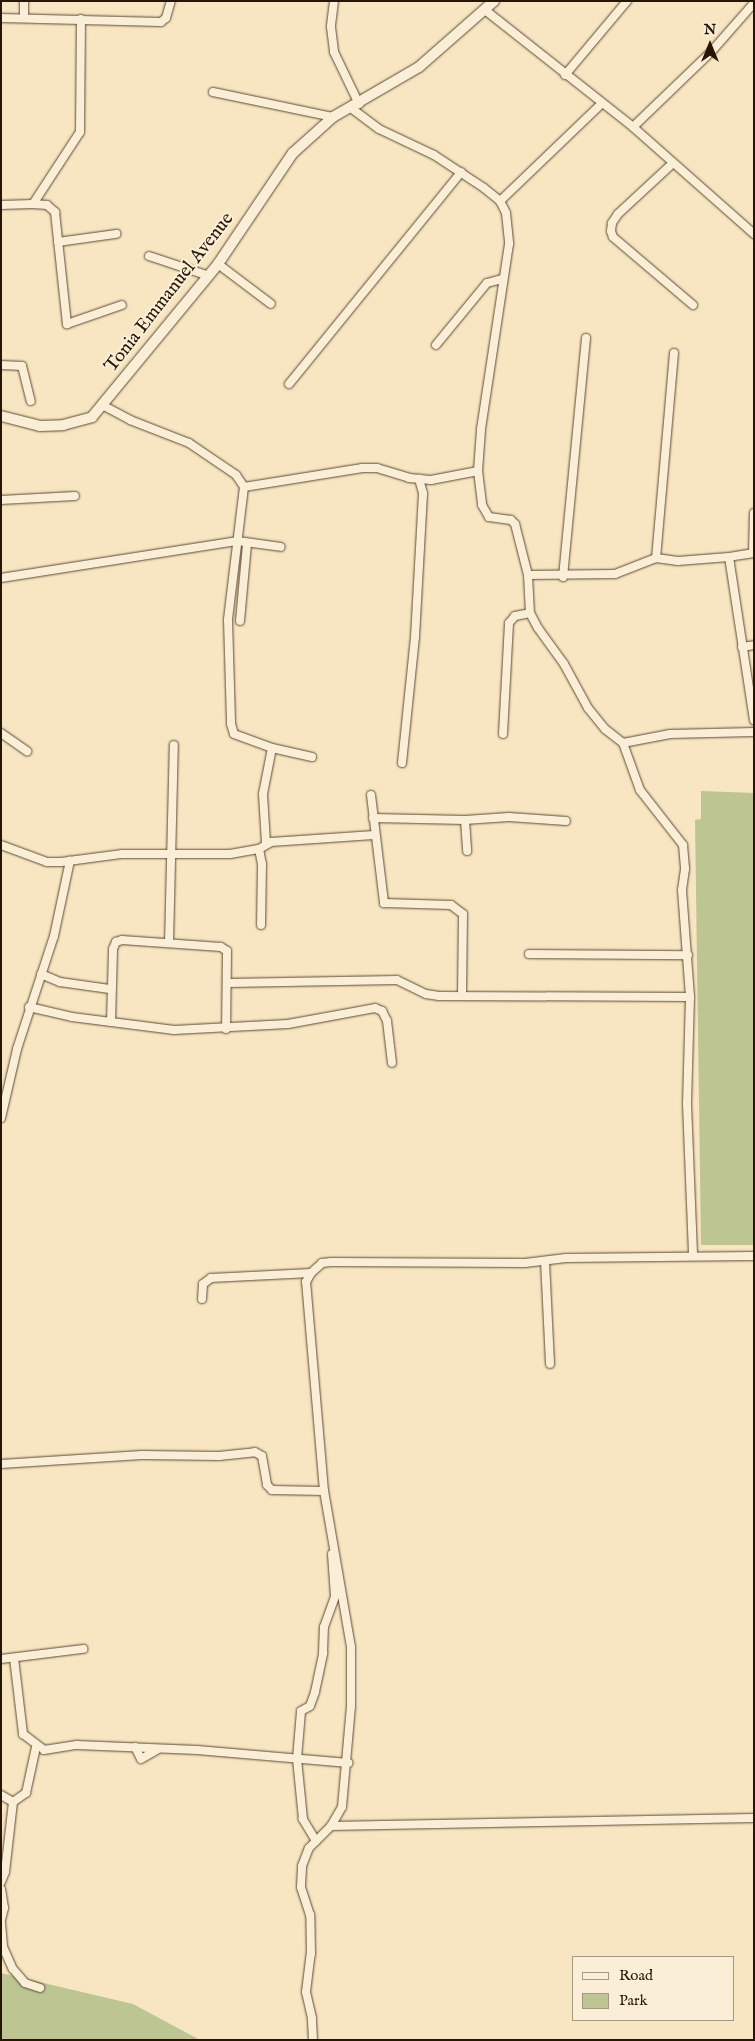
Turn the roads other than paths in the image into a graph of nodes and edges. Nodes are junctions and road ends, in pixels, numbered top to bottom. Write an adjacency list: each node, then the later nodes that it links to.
1 (24, 1): 8 (street)
2 (171, 1): 10 (street)
3 (334, 1): 14 (street)
4 (494, 1): 7 (street, Tonia Emmanuel Avenue)
5 (627, 1): 11 (street)
6 (754, 3): 16 (street)
7 (485, 10): 11 (street); 14 (street, Tonia Emmanuel Avenue)
8 (24, 17): 9 (street); 10 (street)
9 (1, 18)
10 (81, 19): 20 (street)
11 (565, 74): 13 (street)
12 (213, 92): 15 (street)
13 (601, 104): 16 (street); 19 (street)
14 (355, 106): 15 (street, Tonia Emmanuel Avenue); 18 (street)
15 (333, 117): 26 (street, Tonia Emmanuel Avenue)
16 (633, 128): 17 (street)
17 (673, 163): 23 (street); 31 (street)
18 (460, 172): 19 (street); 36 (street)
19 (500, 201): 28 (street)
20 (33, 204): 21 (street); 24 (street)
21 (1, 205)
22 (116, 234): 24 (street)
23 (754, 234)
24 (58, 242): 29 (street)
25 (149, 256): 27 (street)
26 (218, 264): 27 (street, Tonia Emmanuel Avenue); 30 (street)
27 (209, 276): 38 (street, Tonia Emmanuel Avenue)
28 (502, 279): 33 (street); 40 (street)
29 (122, 304)
30 (271, 304)
31 (693, 305)
32 (586, 338): 53 (street)
33 (436, 345)
34 (674, 353): 51 (street)
35 (1, 364): 37 (street)
36 (289, 384)
37 (31, 401)
38 (104, 406): 39 (street, Tonia Emmanuel Avenue); 42 (street)
39 (1, 416)
40 (478, 471): 41 (street); 52 (street)
41 (419, 479): 42 (street); 68 (street)
42 (244, 487): 46 (street)
43 (75, 496): 44 (street)
44 (1, 500)
45 (754, 513): 49 (street)
46 (238, 541): 47 (street); 54 (street); 65 (street)
47 (247, 544): 48 (street); 56 (street)
48 (281, 547)
49 (753, 553): 50 (street)
50 (729, 557): 51 (street); 58 (street)
51 (656, 558): 53 (street)
52 (528, 575): 53 (street); 55 (street)
53 (563, 577)
54 (1, 578)
55 (530, 613): 62 (street); 63 (street)
56 (240, 621)
57 (754, 645): 58 (street)
58 (742, 646): 59 (street)
59 (754, 720)
60 (754, 732): 63 (street)
61 (1, 733): 66 (street)
62 (503, 734)
63 (622, 743): 83 (street)
64 (174, 745): 78 (street)
65 (272, 748): 67 (street); 74 (street)
66 (27, 751)
67 (312, 757)
68 (402, 763)
69 (371, 795): 70 (street)
70 (374, 818): 71 (street); 73 (street)
71 (465, 820): 72 (street); 77 (street)
72 (566, 821)
73 (374, 835): 74 (street); 87 (street)
74 (266, 843): 76 (street)
75 (1, 845): 79 (street)
76 (259, 849): 78 (street); 80 (street)
77 (467, 851)
78 (173, 854): 79 (street); 81 (street)
79 (70, 861): 84 (street)
80 (262, 925)
81 (169, 943): 85 (street); 86 (street)
82 (529, 954): 83 (street)
83 (688, 955): 88 (street)
84 (41, 974): 86 (street); 89 (street)
85 (228, 983): 87 (street); 91 (street)
86 (110, 989): 90 (street)
87 (462, 995): 88 (street)
88 (690, 997): 94 (street)
89 (29, 1007): 90 (street); 93 (street)
90 (111, 1022): 91 (street)
91 (226, 1029): 92 (street)
92 (392, 1063)
93 (1, 1118)
94 (693, 1256): 95 (street); 96 (street)
95 (754, 1256)
96 (545, 1261): 97 (street); 99 (street)
97 (310, 1273): 98 (street); 101 (street)
98 (202, 1299)
99 (550, 1364)
100 (1, 1464): 101 (street)
101 (324, 1491): 102 (street)
102 (332, 1542): 107 (street); 108 (street)
103 (83, 1649): 104 (street)
104 (14, 1658): 105 (street); 106 (street)
105 (1, 1659)
106 (36, 1747): 107 (street); 110 (street)
107 (297, 1759): 108 (street); 113 (street)
108 (348, 1763): 112 (street)
109 (1, 1795): 110 (street)
110 (13, 1802): 114 (street)
111 (754, 1818): 112 (street)
112 (331, 1826): 113 (street)
113 (316, 1841): 118 (street)
114 (1, 1882)
115 (1, 1889): 116 (street)
116 (1, 1922): 117 (street)
117 (40, 1988)
118 (313, 2040)

